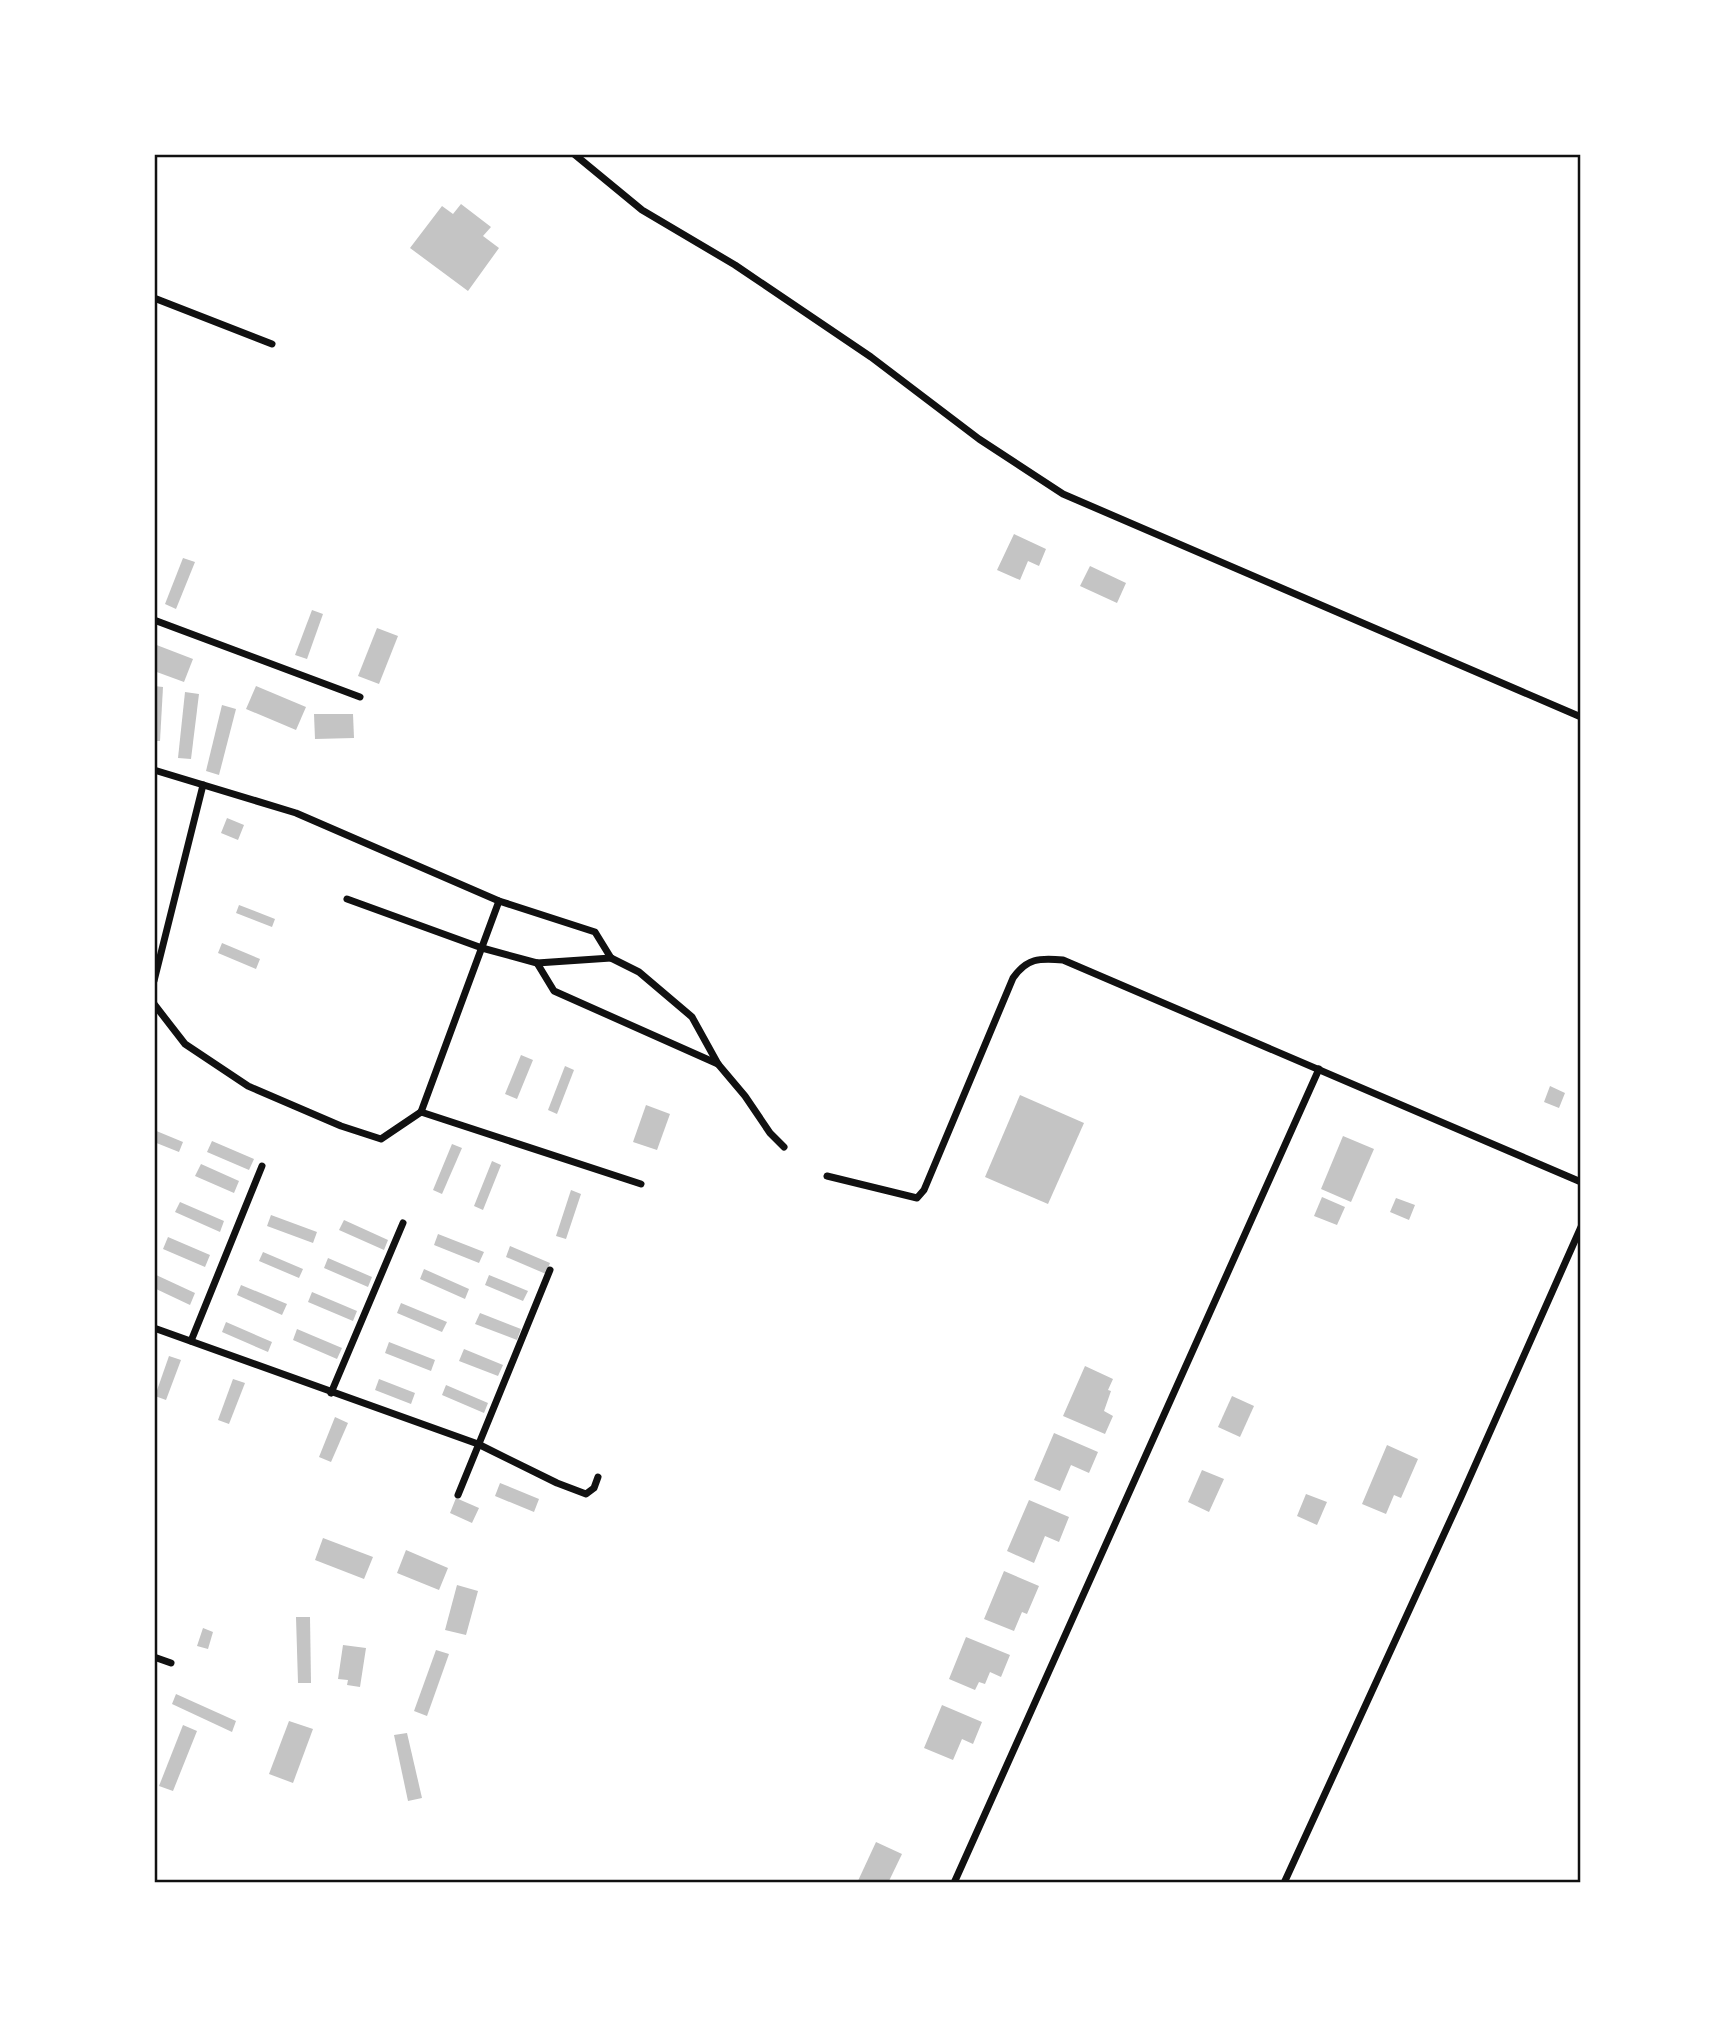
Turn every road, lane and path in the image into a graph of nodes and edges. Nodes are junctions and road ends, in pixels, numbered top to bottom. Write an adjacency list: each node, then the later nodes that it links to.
1 (574, 154): 6 (street)
2 (154, 298): 3 (street)
3 (272, 344)
4 (154, 620): 5 (street)
5 (360, 697)
6 (1581, 717)
7 (154, 770): 8 (street)
8 (203, 785): 10 (street); 14 (street)
9 (347, 900): 11 (street)
10 (499, 901): 11 (street); 12 (street)
11 (482, 948): 13 (street); 18 (street)
12 (611, 958): 13 (street); 16 (street)
13 (537, 963): 16 (street)
14 (154, 981)
15 (154, 1004): 18 (street)
16 (718, 1064): 19 (street)
17 (1318, 1069): 21 (street); 22 (street); 35 (street)
18 (421, 1112): 23 (street)
19 (784, 1147)
20 (262, 1166): 28 (street)
21 (827, 1176)
22 (1581, 1182)
23 (641, 1184)
24 (403, 1223): 29 (street)
25 (1581, 1227): 36 (street)
26 (550, 1270): 30 (street)
27 (154, 1328): 28 (street)
28 (191, 1341): 29 (street)
29 (331, 1393): 30 (street)
30 (478, 1444): 31 (street); 32 (street)
31 (598, 1477)
32 (458, 1495)
33 (154, 1657): 34 (street)
34 (171, 1663)
35 (954, 1883)
36 (1284, 1883)

